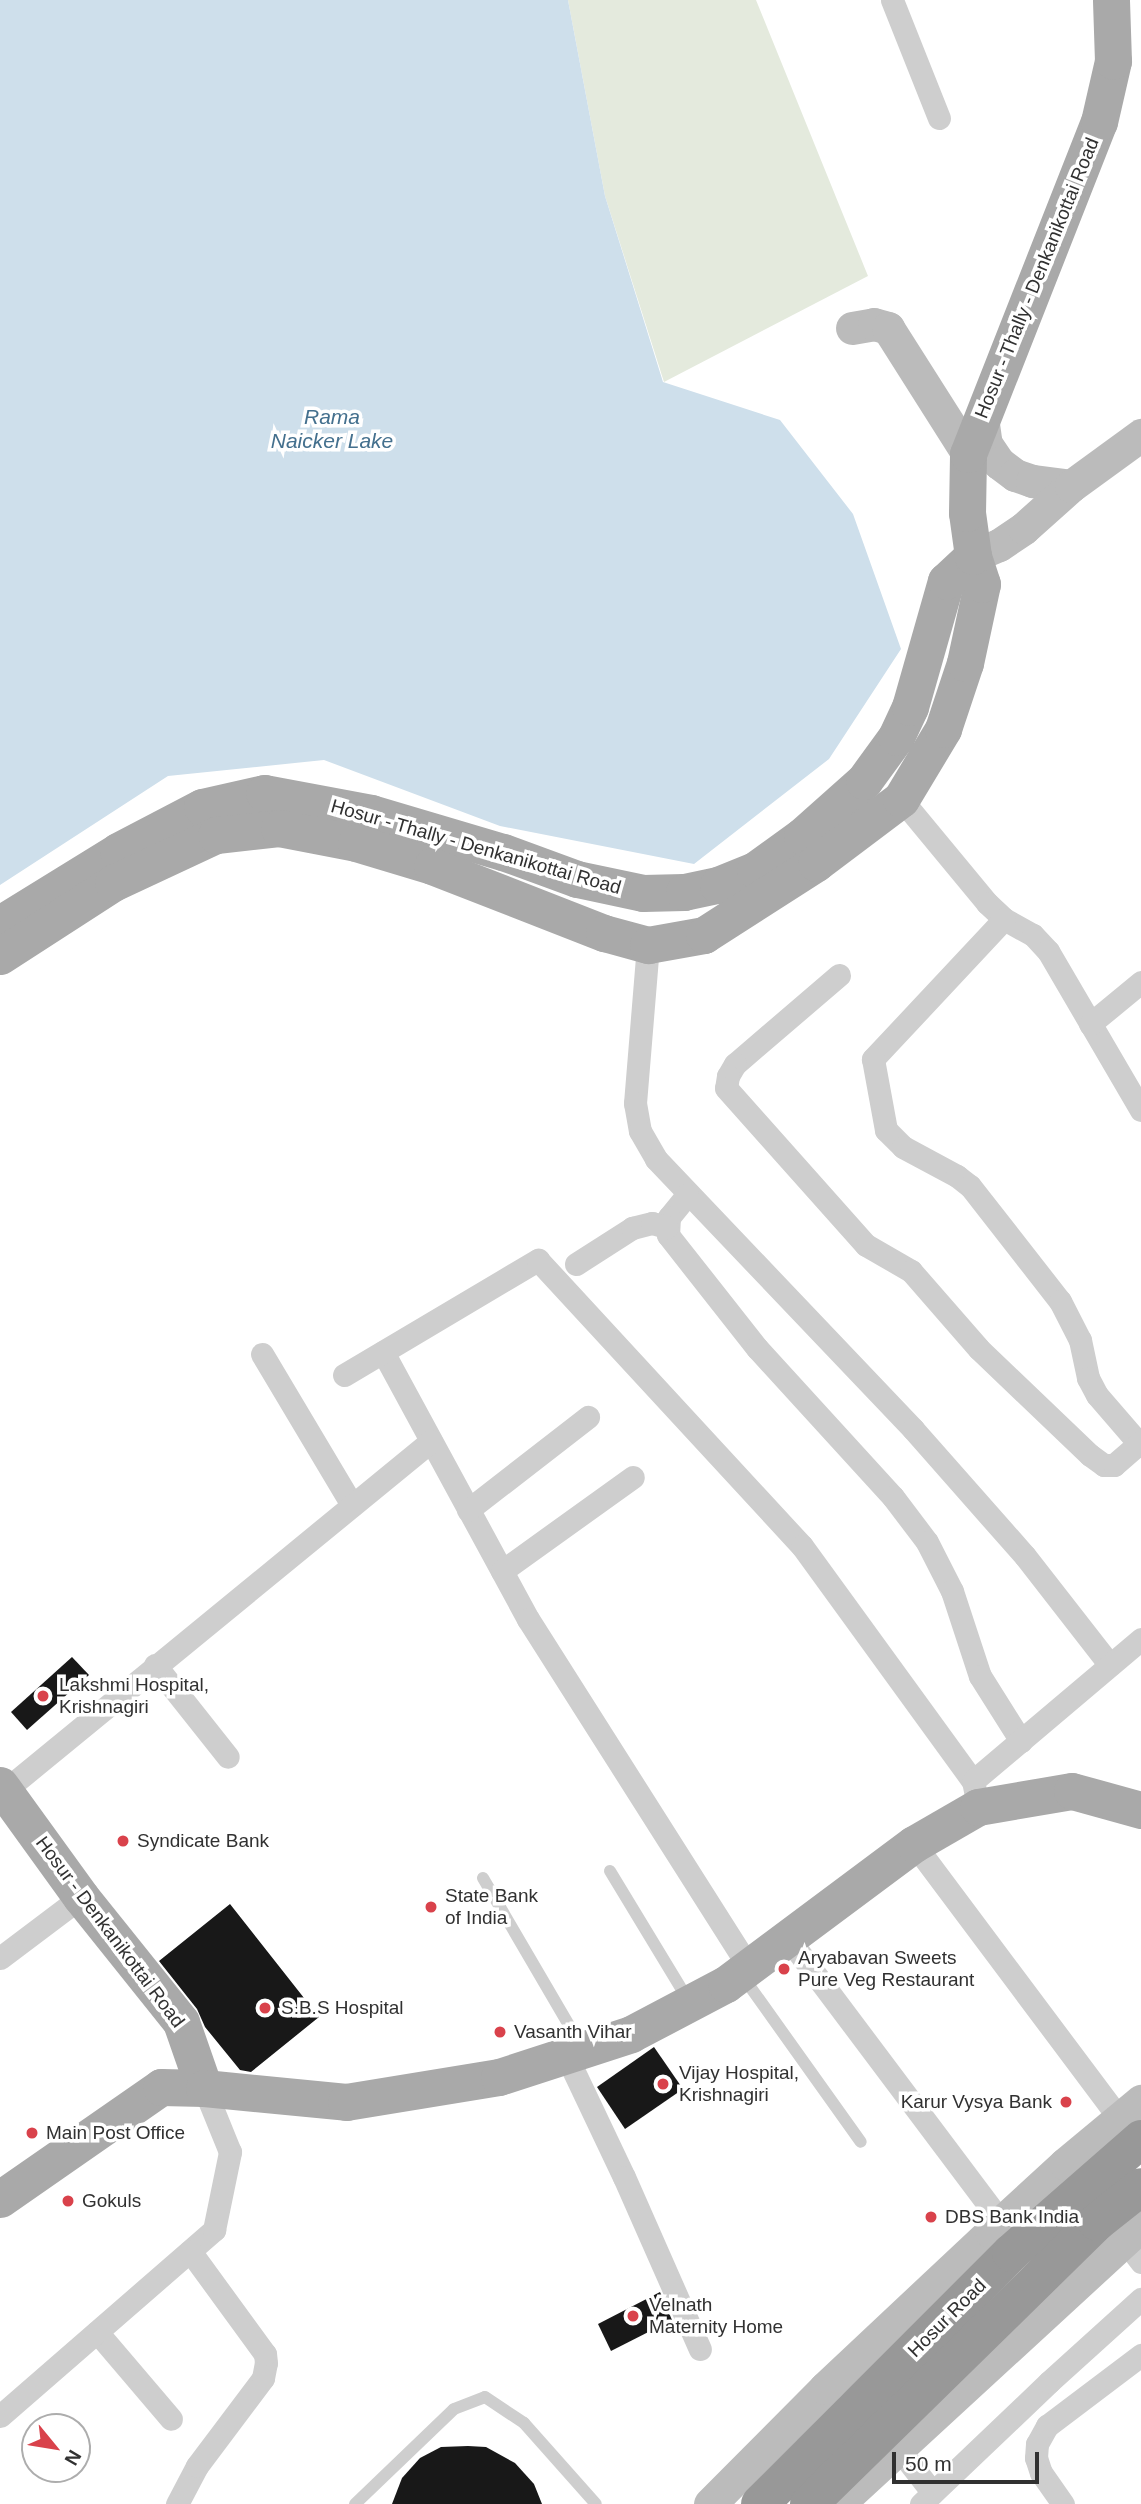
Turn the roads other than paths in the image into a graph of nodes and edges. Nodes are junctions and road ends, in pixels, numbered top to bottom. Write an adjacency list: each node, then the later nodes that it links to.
1 (892, 0): 3 (street)
2 (1111, 0): 5 (main road, Hosur - Thally - Denkanikottai Road)
3 (939, 118)
4 (852, 328): 7 (street)
5 (982, 418): 7 (main road, Hosur - Thally - Denkanikottai Road); 8 (street)
6 (1141, 435): 8 (street)
7 (968, 454): 9 (main road, Hosur - Thally - Denkanikottai Road)
8 (1071, 486): 9 (street)
9 (973, 556): 10 (main road, Hosur - Thally - Denkanikottai Road); 12 (main road, Hosur - Thally - Denkanikottai Road)
10 (901, 799): 11 (street); 13 (main road, Hosur - Thally - Denkanikottai Road)
11 (995, 911): 17 (street); 27 (street)
12 (0, 924)
13 (648, 945): 14 (main road, Hosur - Thally - Denkanikottai Road); 19 (street)
14 (0, 956)
15 (839, 975): 27 (street)
16 (1141, 982): 17 (street)
17 (1090, 1024): 18 (street)
18 (1141, 1110)
19 (687, 1195): 20 (street); 34 (street)
20 (666, 1227): 21 (street); 35 (street)
21 (576, 1264)
22 (383, 1352): 24 (street); 26 (street); 38 (street)
23 (262, 1354): 29 (street)
24 (344, 1375)
25 (588, 1417): 30 (street)
26 (431, 1441): 29 (street); 30 (street)
27 (1140, 1445)
28 (633, 1477): 31 (street)
29 (352, 1505): 33 (street)
30 (468, 1510): 31 (street)
31 (502, 1571): 46 (street)
32 (1141, 1639): 34 (street)
33 (155, 1665): 36 (street); 37 (street)
34 (1110, 1665): 35 (street)
35 (1021, 1741): 38 (street)
36 (228, 1758)
37 (2, 1788): 43 (main road, Hosur - Denkanikottai Road)
38 (976, 1794): 39 (main road); 40 (main road)
39 (1141, 1810)
40 (915, 1844): 44 (main road); 50 (street)
41 (610, 1871): 47 (lane)
42 (483, 1878): 48 (lane)
43 (81, 1897): 45 (street); 49 (main road, Hosur - Denkanikottai Road)
44 (788, 1938): 46 (main road); 54 (street)
45 (0, 1958)
46 (745, 1970): 47 (main road); 51 (lane)
47 (690, 2003): 48 (main road)
48 (574, 2052): 49 (main road); 59 (street)
49 (204, 2088): 53 (main road); 56 (street)
50 (1134, 2119): 54 (street); 61 (highway, Hosur Road)
51 (861, 2142)
52 (1141, 2187): 61 (highway, Hosur Road)
53 (0, 2199)
54 (1001, 2222): 69 (street)
55 (1135, 2242): 64 (street)
56 (190, 2251): 58 (street); 66 (street)
57 (1141, 2299): 65 (street)
58 (97, 2332): 62 (street); 63 (street)
59 (700, 2350)
60 (1141, 2355): 73 (street)
61 (899, 2391): 70 (highway, Hosur Road); 71 (highway, Hosur Road)
62 (0, 2416)
63 (171, 2418)
64 (897, 2447): 65 (street); 72 (street)
65 (927, 2498)
66 (177, 2504)
67 (355, 2504): 68 (lane)
68 (596, 2504)
69 (710, 2504)
70 (760, 2504)
71 (809, 2504)
72 (838, 2504)
73 (1063, 2504)

